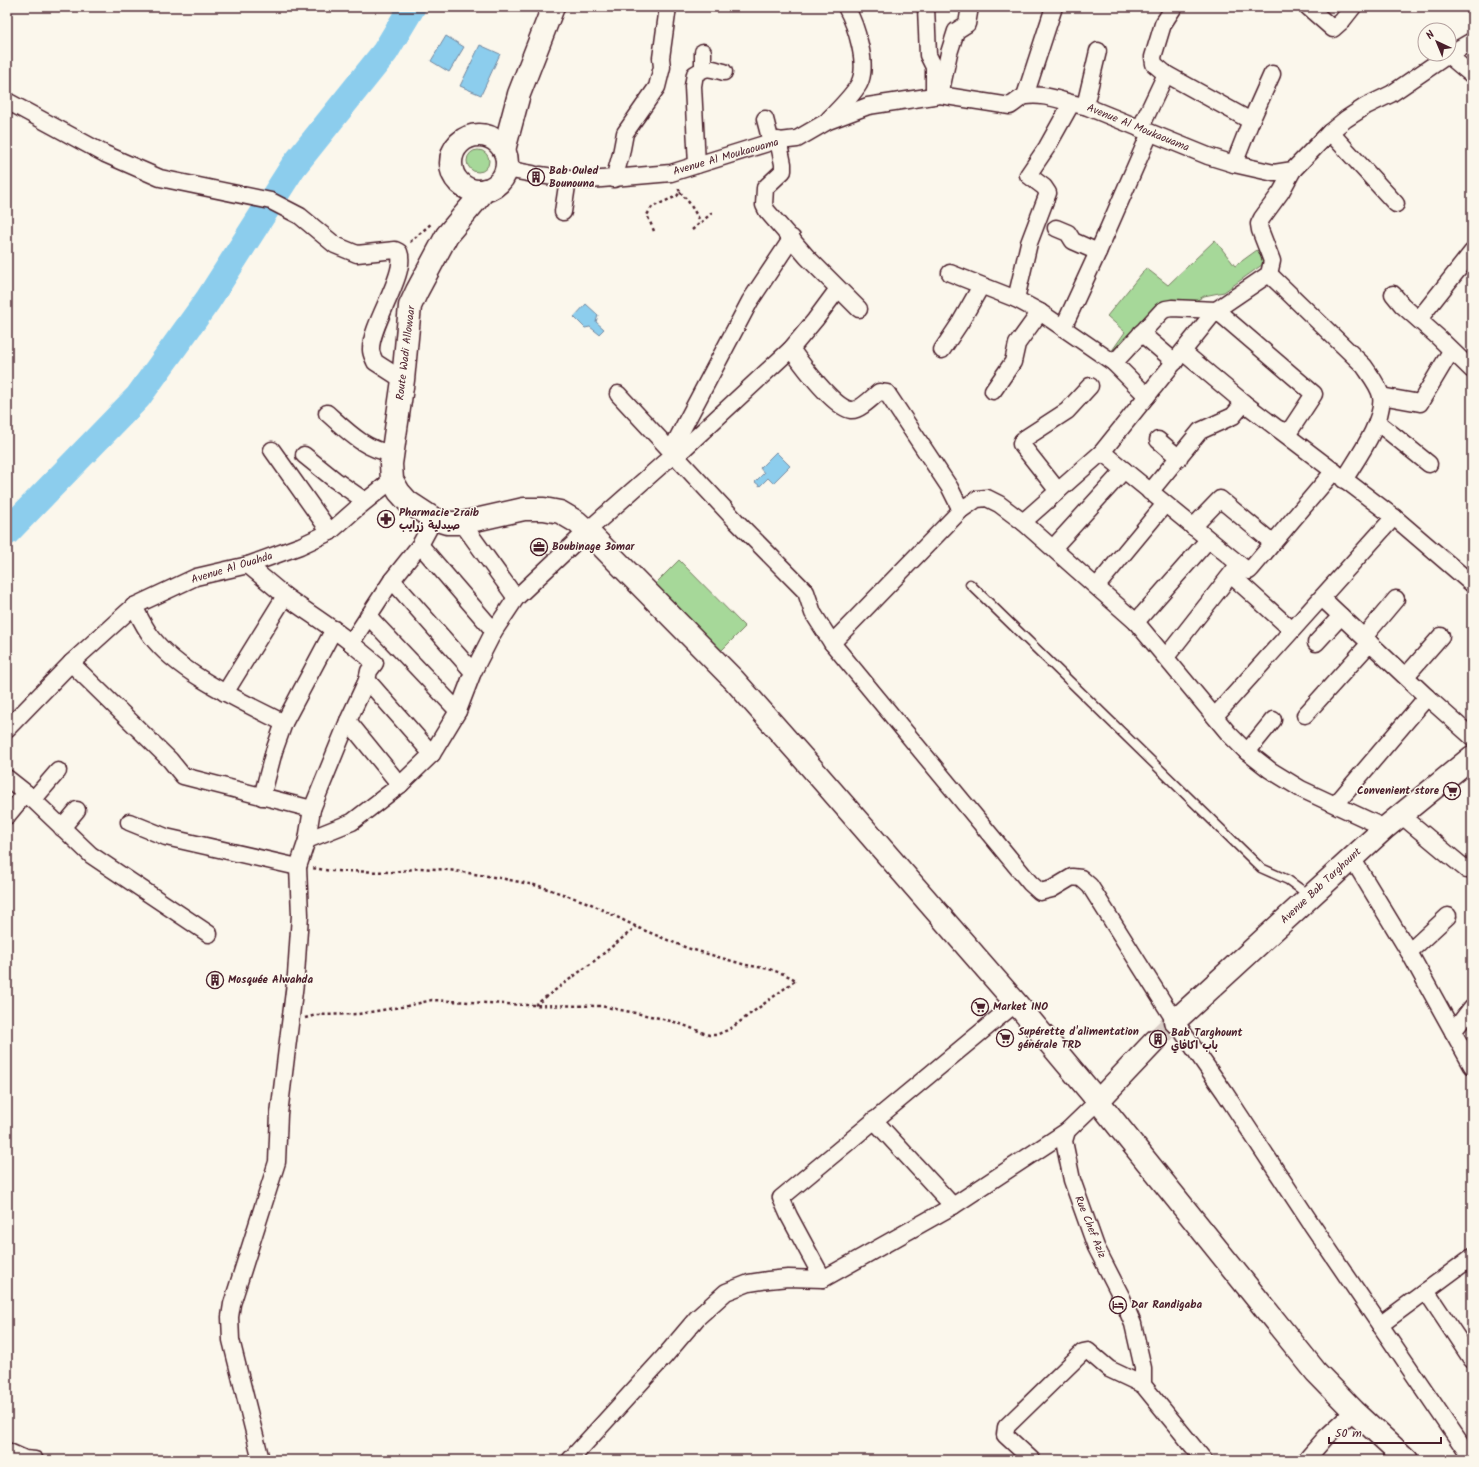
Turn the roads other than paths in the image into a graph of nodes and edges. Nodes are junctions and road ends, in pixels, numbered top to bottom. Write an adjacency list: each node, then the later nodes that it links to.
1 (553, 7): 21 (street)
2 (668, 7): 39 (street)
3 (846, 7): 27 (street)
4 (926, 7): 22 (street)
5 (970, 7): 22 (street)
6 (1054, 7): 23 (street)
7 (1174, 7): 18 (street)
8 (1308, 7): 9 (street)
9 (1353, 7)
10 (1472, 41): 11 (street)
11 (1457, 50)
12 (1098, 51): 25 (street)
13 (703, 52): 16 (street)
14 (1438, 62): 30 (street)
15 (1456, 62): 20 (street)
16 (703, 69): 17 (street); 35 (street)
17 (724, 72)
18 (1166, 74): 28 (street); 29 (street)
19 (1272, 74): 28 (street)
20 (1472, 75)
21 (519, 94): 31 (street); 33 (street)
22 (937, 96): 23 (street, Avenue Al Moukaouama); 27 (street, Avenue Al Moukaouama)
23 (1025, 96): 25 (street, Avenue Al Moukaouama)
24 (7, 101): 66 (street)
25 (1078, 105): 29 (street, Avenue Al Moukaouama); 53 (street)
26 (766, 119): 32 (street)
27 (828, 121): 32 (street, Avenue Al Moukaouama)
28 (1251, 121): 34 (street)
29 (1145, 131): 34 (street, Avenue Al Moukaouama); 46 (street)
30 (1330, 132): 36 (street); 41 (street)
31 (485, 135): 33 (street); 37 (street)
32 (774, 141): 35 (street, Avenue Al Moukaouama); 45 (street)
33 (505, 160): 38 (street, Avenue Al Moukaouama); 40 (street)
34 (1234, 164): 36 (street, Avenue Al Moukaouama)
35 (697, 165): 39 (street, Avenue Al Moukaouama)
36 (1293, 170): 49 (street)
37 (456, 179): 40 (street); 43 (street, Route Wadi Allowaar)
38 (568, 179): 39 (street, Avenue Al Moukaouama); 42 (street)
39 (614, 179)
40 (485, 190): 43 (street, Route Wadi Allowaar)
41 (1396, 204)
42 (563, 212)
43 (440, 228): 66 (street, Route Wadi Allowaar)
44 (1056, 228): 46 (street)
45 (792, 238): 51 (street); 81 (street)
46 (1098, 252): 58 (street)
47 (1472, 252): 57 (street)
48 (950, 273): 50 (street)
49 (1269, 274): 55 (street); 71 (street)
50 (981, 286): 53 (street); 61 (street)
51 (838, 289): 54 (street); 60 (street)
52 (1393, 294): 57 (street)
53 (1016, 299): 56 (street)
54 (859, 309)
55 (1216, 310): 59 (street); 63 (street); 75 (street)
56 (1040, 312): 58 (street); 68 (street)
57 (1419, 320): 62 (street)
58 (1063, 328): 65 (street)
59 (1141, 333): 63 (street); 65 (street)
60 (791, 349): 81 (street); 91 (street)
61 (942, 350)
62 (1451, 351): 64 (street); 71 (street)
63 (1179, 357): 70 (street); 72 (street)
64 (1469, 360)
65 (1114, 363): 70 (street)
66 (403, 380): 79 (street, Route Wadi Allowaar)
67 (1090, 386): 87 (street)
68 (992, 391)
69 (618, 394): 81 (street)
70 (1147, 396): 78 (street)
71 (1381, 396): 74 (street)
72 (1244, 403): 75 (street); 82 (street)
73 (327, 413): 79 (street)
74 (1377, 422): 83 (street); 85 (street)
75 (1278, 429): 85 (street)
76 (1158, 440): 82 (street)
77 (272, 450): 98 (street)
78 (1102, 452): 84 (street); 87 (street)
79 (392, 453): 86 (street, Route Wadi Allowaar)
80 (304, 455): 89 (street)
81 (676, 456): 97 (street); 123 (street)
82 (1179, 458): 88 (street)
83 (1429, 464)
84 (1124, 470): 88 (street); 102 (street)
85 (1339, 476): 92 (street); 100 (street)
86 (392, 480): 89 (street, Avenue Al Ouahda); 93 (street)
87 (1058, 491): 94 (street)
88 (1150, 492): 90 (street)
89 (365, 501): 98 (street, Avenue Al Ouahda)
90 (1165, 504): 96 (street); 108 (street)
91 (961, 510): 94 (street); 123 (street)
92 (1394, 517): 107 (street); 111 (street)
93 (434, 519): 95 (street); 101 (street)
94 (1023, 522): 102 (street)
95 (462, 523): 97 (street); 110 (street)
96 (1193, 527): 99 (street); 100 (street)
97 (588, 531): 110 (street); 163 (street)
98 (330, 532): 103 (street, Avenue Al Ouahda)
99 (1208, 540): 104 (street); 116 (street)
100 (1273, 543): 104 (street)
101 (420, 545): 105 (street); 119 (street)
102 (1053, 548): 108 (street)
103 (248, 565): 109 (street); 113 (street, Avenue Al Ouahda)
104 (1235, 569): 118 (street); 125 (street)
105 (392, 580): 114 (street); 127 (street)
106 (970, 584): 159 (lane)
107 (1472, 584)
108 (1096, 586): 116 (street)
109 (285, 596): 117 (street); 130 (street)
110 (516, 598): 119 (street)
111 (1322, 598): 115 (street); 118 (street)
112 (1396, 600): 121 (street)
113 (134, 606): 126 (street, Avenue Al Ouahda); 130 (street)
114 (368, 616): 122 (street); 132 (street)
115 (1341, 616): 121 (street); 124 (street)
116 (1136, 622): 125 (street)
117 (334, 629): 122 (street); 137 (street)
118 (1292, 630): 134 (street)
119 (494, 631): 127 (street)
120 (1441, 636): 128 (street)
121 (1367, 640): 128 (street); 133 (street)
122 (351, 643): 129 (street)
123 (832, 643): 165 (street)
124 (1316, 643)
125 (1166, 657): 134 (street)
126 (71, 663): 138 (street, Avenue Al Ouahda); 147 (street)
127 (473, 672): 132 (street)
128 (1406, 676): 131 (street)
129 (367, 680): 136 (street); 141 (street)
130 (226, 693): 137 (street)
131 (1427, 697): 139 (street); 148 (street)
132 (458, 711): 141 (street)
133 (1305, 715)
134 (1215, 716): 140 (street)
135 (1273, 720): 140 (street)
136 (348, 721): 145 (street); 150 (street)
137 (284, 724): 147 (street)
138 (7, 729)
139 (1472, 737)
140 (1247, 752): 148 (street)
141 (432, 754): 145 (street)
142 (1469, 766): 152 (street, Avenue Bab Targhount)
143 (58, 771): 146 (street)
144 (7, 778): 146 (street)
145 (400, 785): 155 (street)
146 (29, 797): 151 (street); 154 (street)
147 (262, 797): 150 (street)
148 (1336, 804): 152 (street)
149 (76, 810): 154 (street)
150 (312, 810): 155 (street)
151 (7, 816)
152 (1393, 821): 156 (street, Avenue Bab Targhount); 158 (street)
153 (129, 822): 157 (street)
154 (62, 828): 161 (street)
155 (307, 840): 157 (street)
156 (1352, 858): 159 (street, Avenue Bab Targhount); 162 (street)
157 (298, 867): 182 (street)
158 (1467, 870)
159 (1311, 897): 165 (street, Avenue Bab Targhount)
160 (1448, 916): 162 (street)
161 (209, 934)
162 (1409, 952): 166 (street)
163 (1016, 1004): 169 (street); 170 (street)
164 (1472, 1006): 166 (street)
165 (1175, 1021): 176 (street)
166 (1453, 1032): 168 (street)
167 (1156, 1041): 169 (street)
168 (1472, 1066)
169 (1098, 1101): 171 (street); 179 (street)
170 (874, 1120): 172 (street); 174 (street)
171 (1067, 1131): 172 (street); 178 (street, Rue Chef Aziz)
172 (953, 1206): 174 (street)
173 (1472, 1258): 175 (street)
174 (823, 1279): 183 (street)
175 (1426, 1291): 176 (street); 177 (street)
176 (1380, 1325): 188 (street)
177 (1472, 1360)
178 (1143, 1385): 184 (street); 185 (street)
179 (1354, 1411): 186 (street); 187 (street)
180 (7, 1451): 181 (street)
181 (35, 1460)
182 (261, 1460)
183 (570, 1460)
184 (1032, 1460)
185 (1204, 1460)
186 (1306, 1460)
187 (1407, 1460)
188 (1472, 1460)

